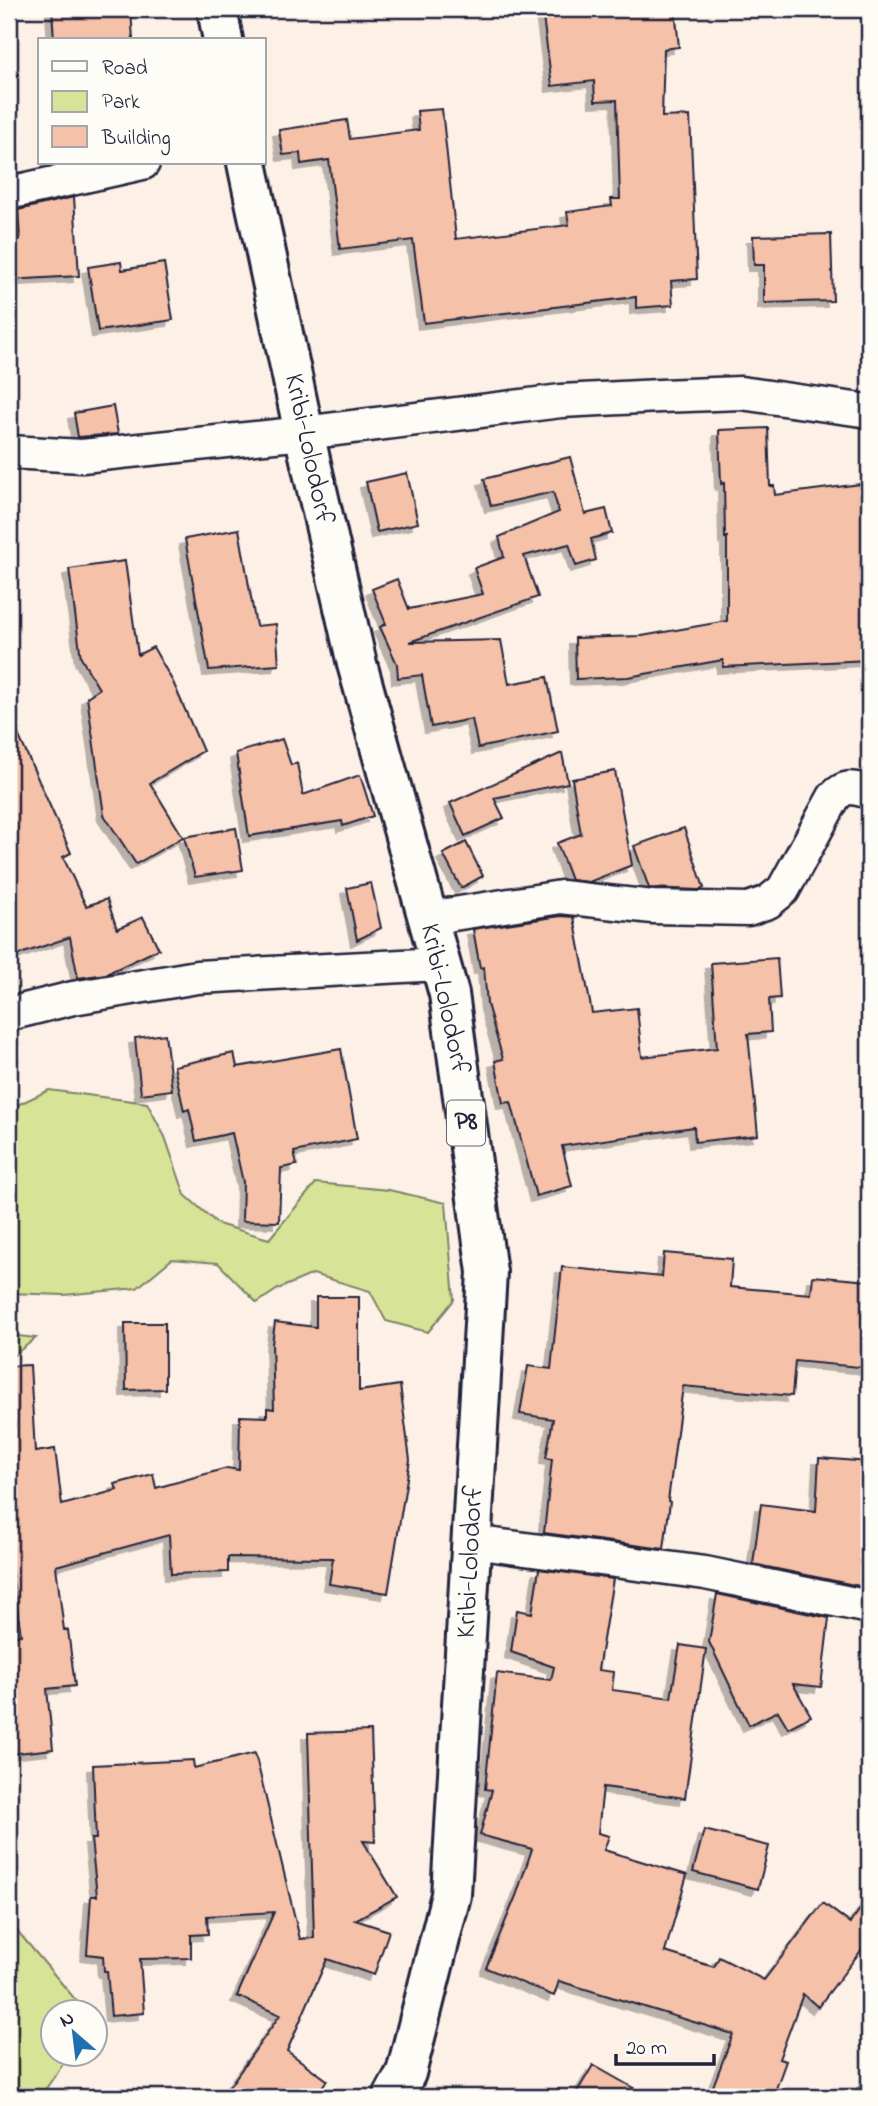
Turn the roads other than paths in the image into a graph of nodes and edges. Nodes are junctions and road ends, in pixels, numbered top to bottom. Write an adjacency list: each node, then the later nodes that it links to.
1 (217, 9): 2 (main road)
2 (223, 38)
3 (138, 164): 5 (street)
4 (247, 164): 7 (main road, Kribi-Lolodorf / P8)
5 (9, 192)
6 (869, 411): 7 (street)
7 (304, 433): 8 (street); 10 (main road, Kribi-Lolodorf / P8)
8 (9, 452)
9 (869, 792): 10 (street)
10 (428, 918): 11 (main road, Kribi-Lolodorf / P8)
11 (440, 964): 12 (street); 13 (main road, Kribi-Lolodorf / P8)
12 (9, 1014)
13 (472, 1542): 14 (street); 15 (main road, Kribi-Lolodorf / P8)
14 (869, 1607)
15 (393, 2097)

